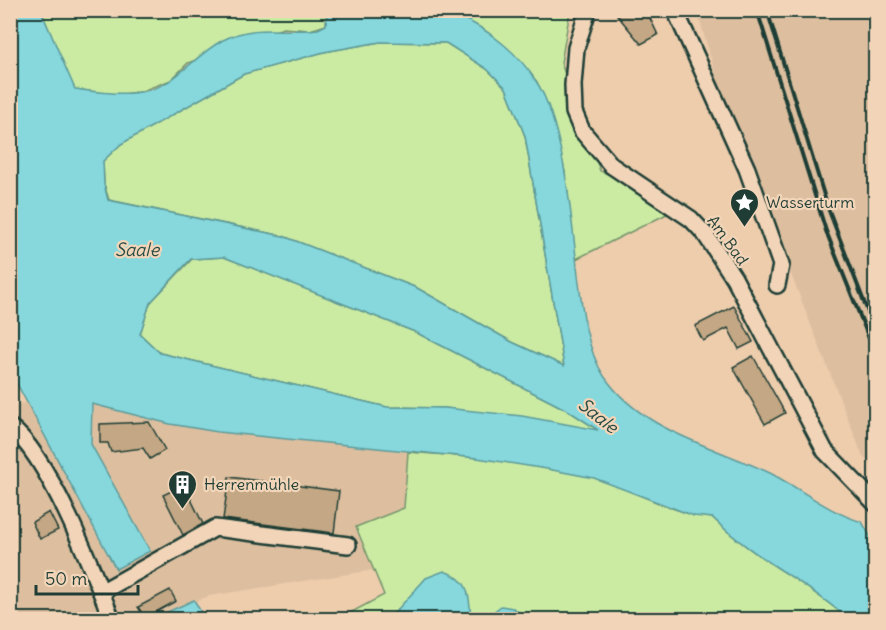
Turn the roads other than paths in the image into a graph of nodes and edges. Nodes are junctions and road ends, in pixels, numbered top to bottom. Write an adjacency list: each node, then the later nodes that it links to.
1 (588, 10): 5 (lane, Am Bad)
2 (675, 10): 3 (lane)
3 (777, 285)
4 (10, 428): 7 (lane)
5 (876, 504)
6 (348, 545): 7 (lane)
7 (101, 592): 8 (lane)
8 (112, 620)

